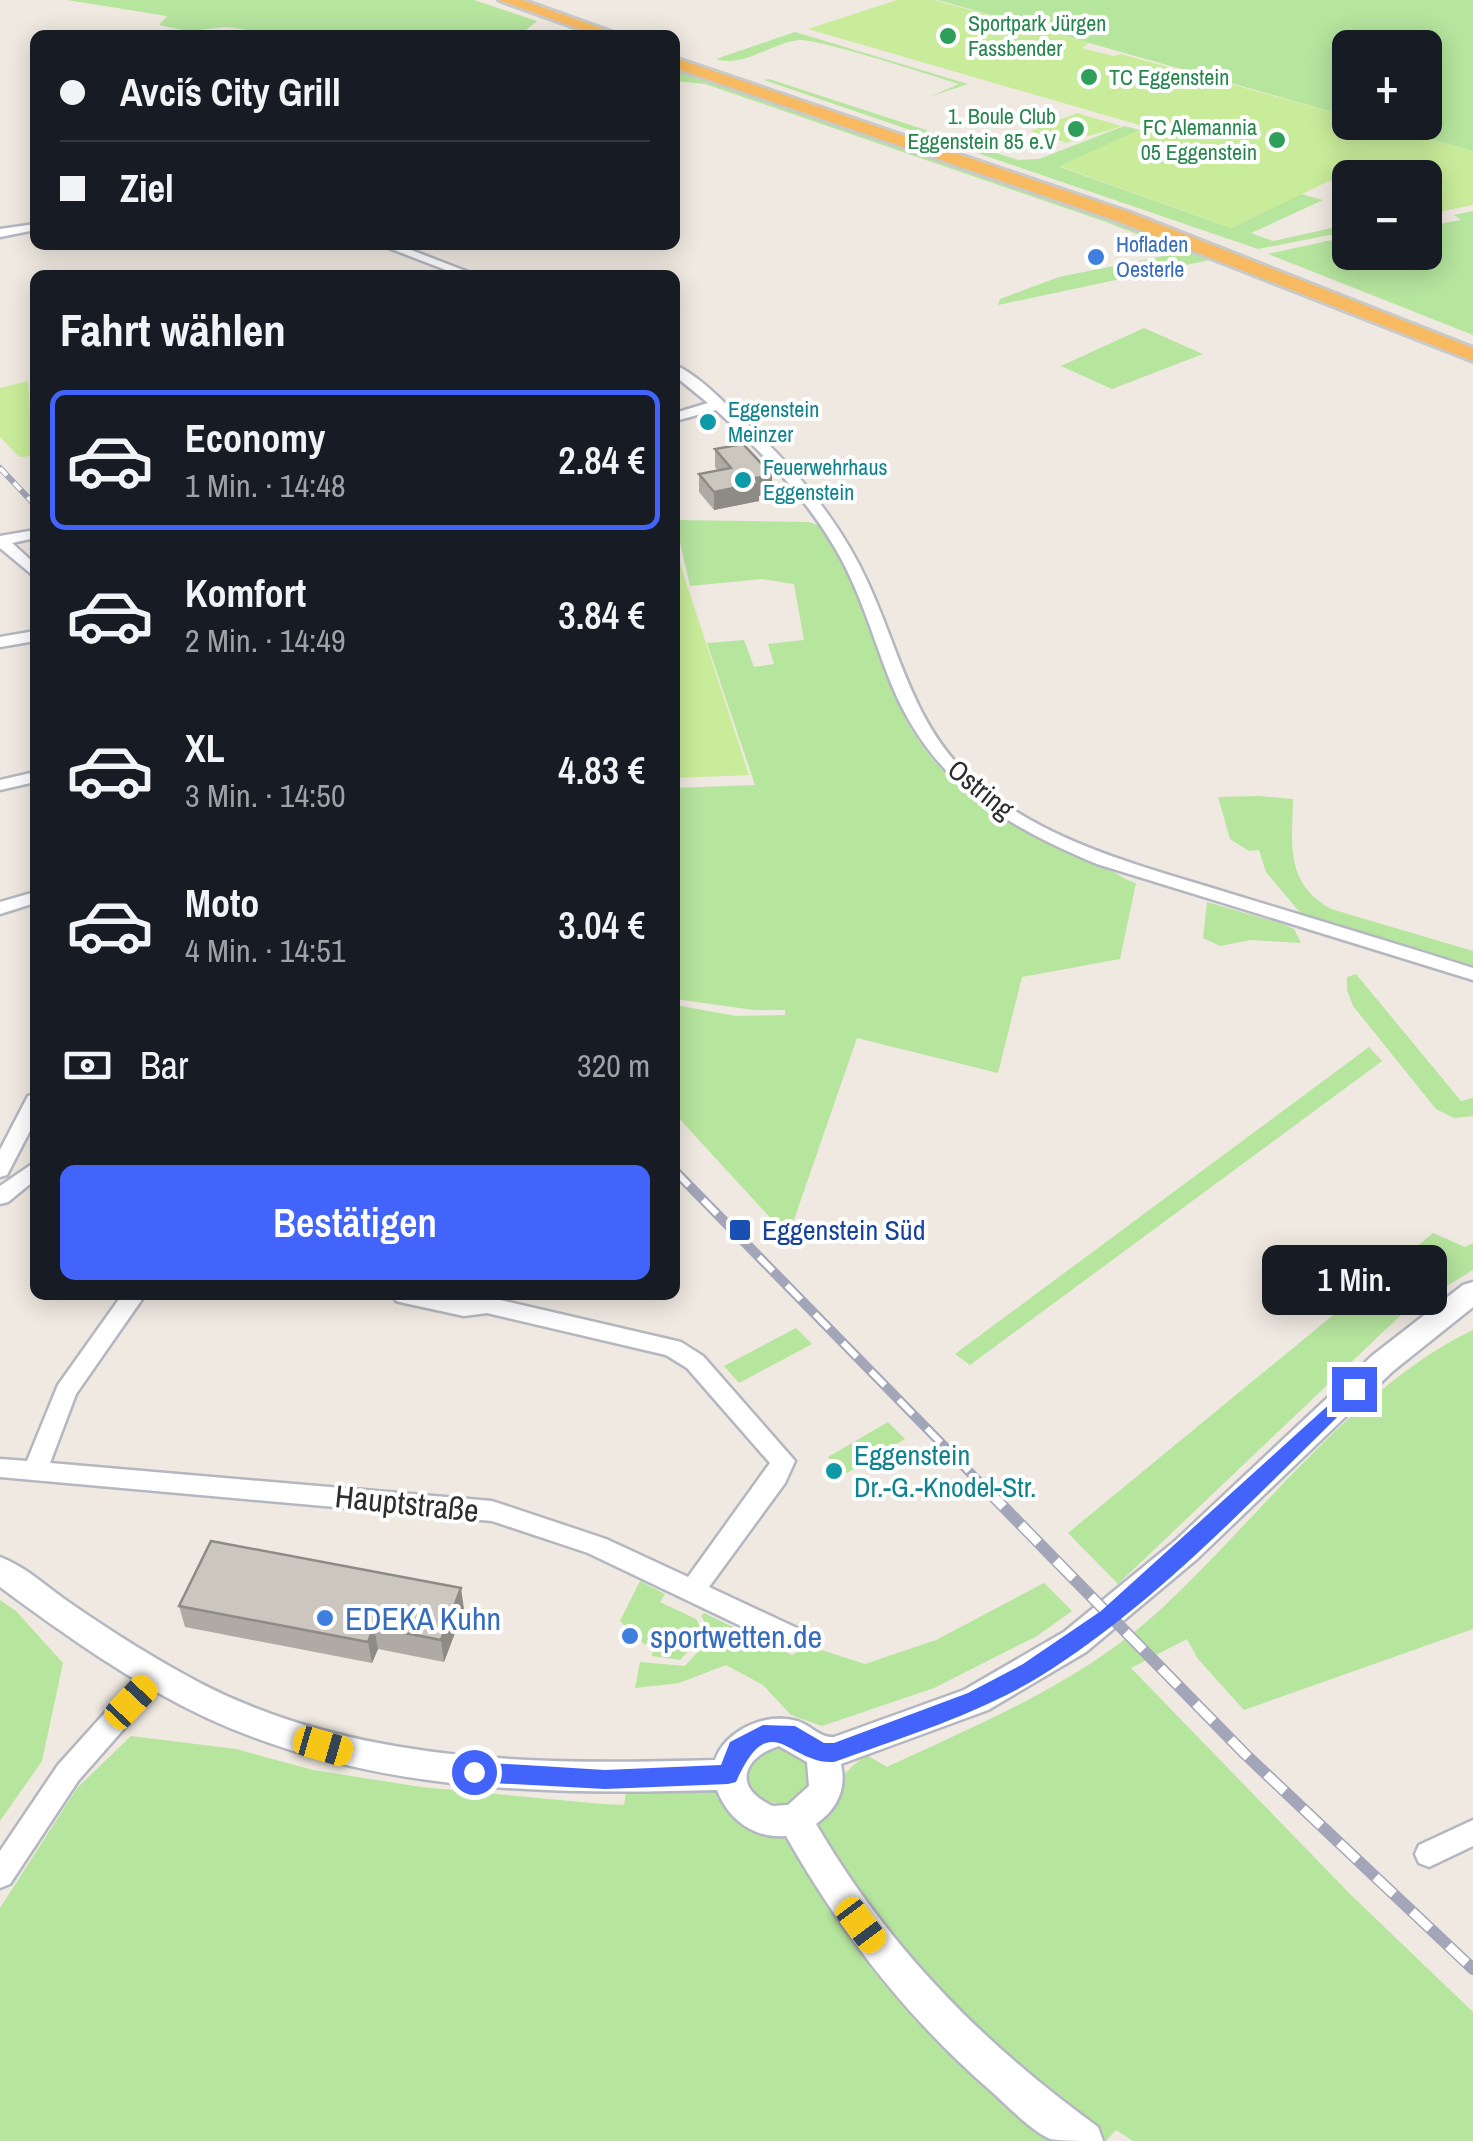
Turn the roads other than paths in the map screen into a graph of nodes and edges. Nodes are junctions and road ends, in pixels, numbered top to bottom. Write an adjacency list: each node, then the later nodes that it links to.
1 (487, 0): 3 (highway)
2 (508, 0): 4 (highway)
3 (576, 30)
4 (597, 30)
5 (680, 62): 11 (highway)
6 (680, 62): 12 (highway)
7 (30, 228): 8 (street)
8 (0, 233)
9 (401, 250): 10 (street)
10 (456, 270)
11 (1473, 344)
12 (1473, 355)
13 (680, 373): 14 (street, Ostring)
14 (717, 405): 15 (street); 25 (street, Ostring)
15 (680, 416)
16 (30, 535): 17 (street)
17 (0, 541): 18 (street)
18 (30, 568)
19 (30, 637): 20 (street)
20 (0, 642)
21 (30, 778): 22 (street)
22 (0, 785)
23 (30, 899): 24 (street)
24 (0, 908)
25 (1473, 974)
26 (30, 1112): 27 (street)
27 (0, 1170)
28 (30, 1173): 29 (street)
29 (0, 1197)
30 (1473, 1292): 34 (street)
31 (130, 1300): 36 (street)
32 (427, 1300): 38 (street)
33 (1473, 1306): 34 (street)
34 (1437, 1322): 41 (street)
35 (0, 1468): 36 (street, Hauptstraße)
36 (36, 1470): 38 (street, Hauptstraße)
37 (0, 1570): 40 (street)
38 (692, 1590): 39 (street, Hauptstraße)
39 (790, 1637)
40 (156, 1674): 42 (street); 46 (street)
41 (820, 1753): 42 (street); 43 (street)
42 (728, 1775): 43 (street)
43 (794, 1819): 47 (street)
44 (1473, 1832): 45 (street)
45 (1430, 1854)
46 (0, 1874)
47 (1084, 2141)

